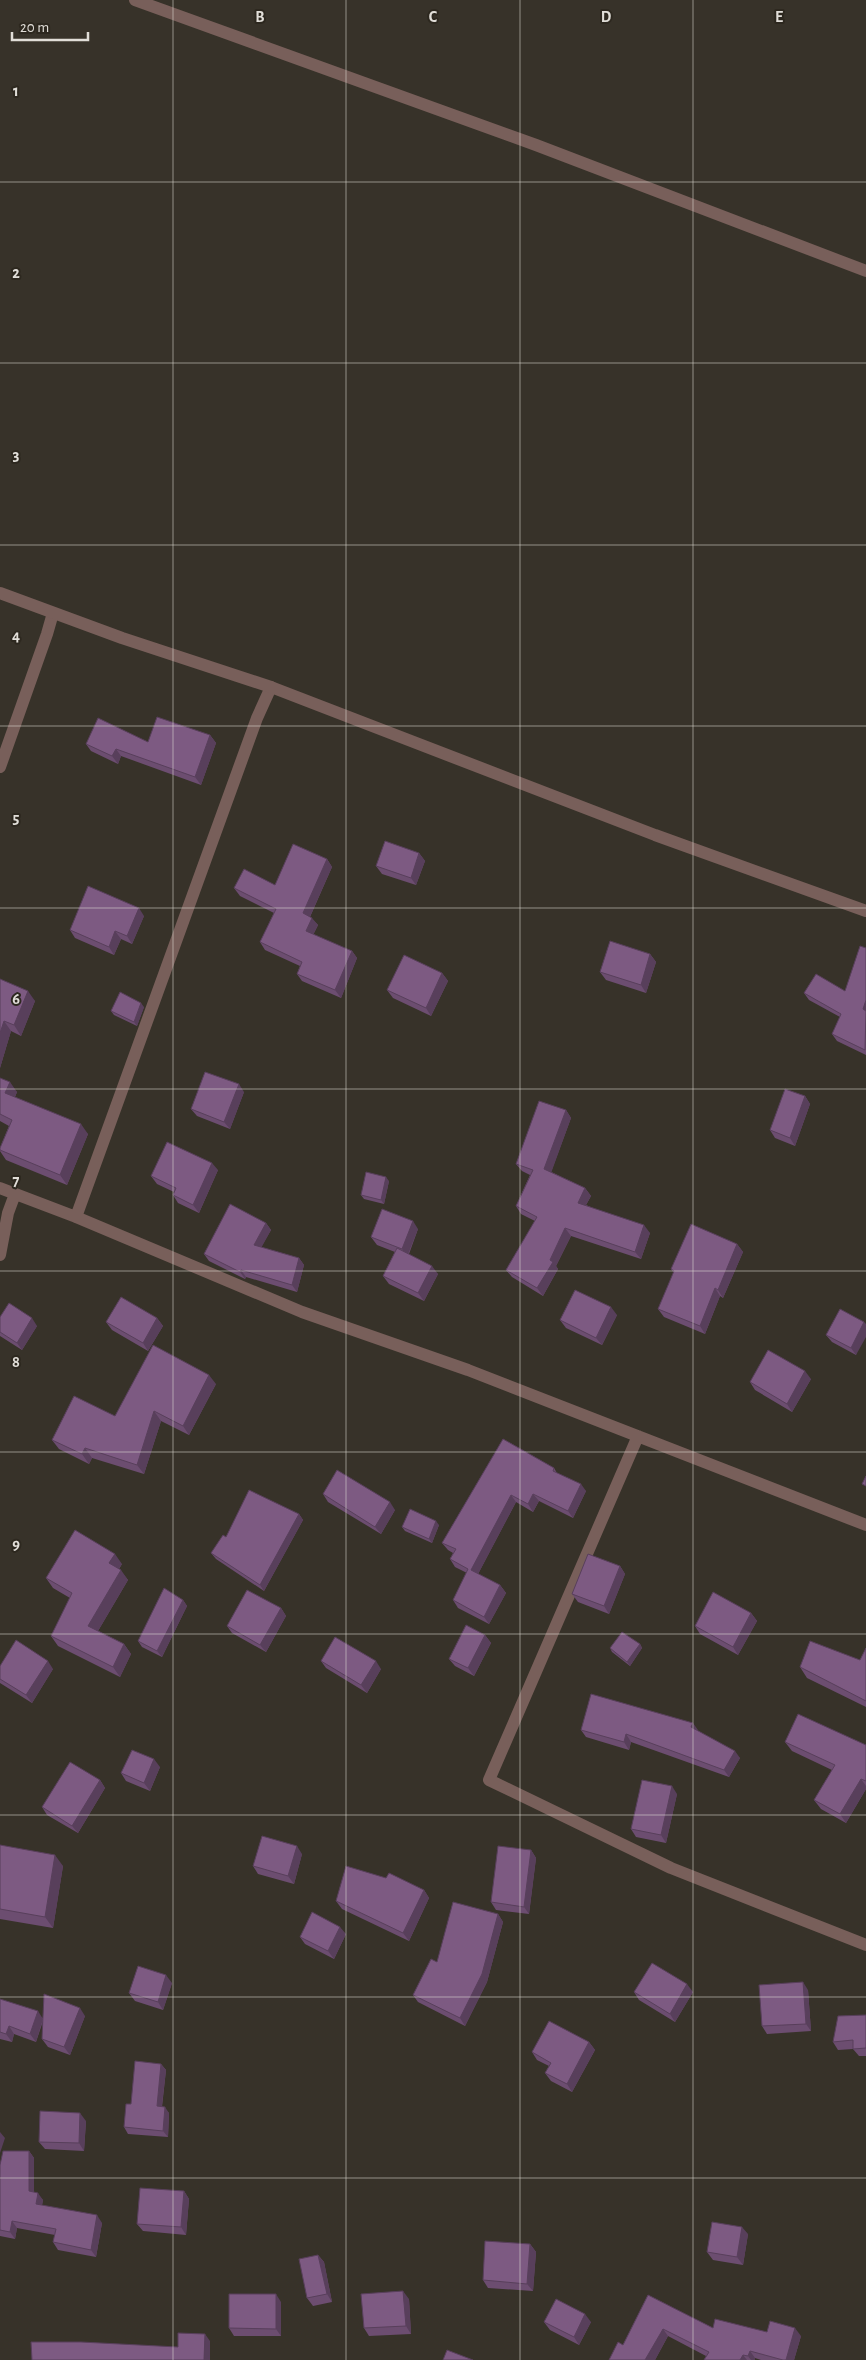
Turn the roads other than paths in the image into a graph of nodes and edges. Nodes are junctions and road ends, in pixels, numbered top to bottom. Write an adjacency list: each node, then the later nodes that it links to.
1 (135, 0): 2 (street)
2 (866, 271)
3 (0, 593): 4 (street)
4 (53, 613): 5 (street); 6 (street)
5 (271, 687): 7 (street); 10 (street)
6 (0, 767)
7 (866, 911)
8 (0, 1188): 9 (street)
9 (15, 1194): 10 (street); 11 (street)
10 (76, 1217): 12 (street)
11 (0, 1255)
12 (638, 1436): 13 (street); 14 (street)
13 (866, 1525)
14 (866, 1945)

